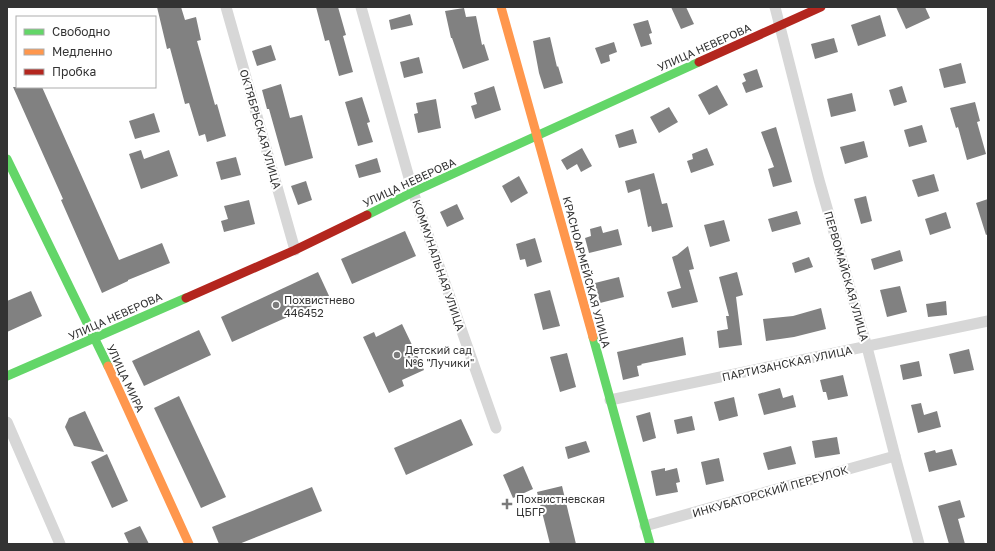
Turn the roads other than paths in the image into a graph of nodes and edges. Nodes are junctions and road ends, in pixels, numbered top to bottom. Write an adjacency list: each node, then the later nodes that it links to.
1 (226, 7): 10 (street, ОКТЯБРЬСКАЯ УЛИЦА)
2 (361, 7): 9 (street, КОММУНАЛЬНАЯ УЛИЦА)
3 (501, 7): 7 (street, КРАСНОАРМЕЙСКАЯ УЛИЦА)
4 (775, 7): 6 (street, ПЕРВОМАЙСКАЯ УЛИЦА)
5 (821, 7): 6 (street, УЛИЦА НЕВЕРОВА)
6 (780, 26): 7 (street, УЛИЦА НЕВЕРОВА); 13 (street, ПЕРВОМАЙСКАЯ УЛИЦА)
7 (536, 136): 9 (street, УЛИЦА НЕВЕРОВА); 15 (street, КРАСНОАРМЕЙСКАЯ УЛИЦА)
8 (7, 159): 12 (street, УЛИЦА МИРА)
9 (413, 192): 10 (street, УЛИЦА НЕВЕРОВА); 17 (street, КОММУНАЛЬНАЯ УЛИЦА)
10 (295, 250): 12 (street, УЛИЦА НЕВЕРОВА)
11 (988, 322): 13 (street, ПАРТИЗАНСКАЯ УЛИЦА)
12 (95, 339): 14 (street, УЛИЦА НЕВЕРОВА); 21 (street, УЛИЦА МИРА)
13 (867, 347): 15 (street, ПАРТИЗАНСКАЯ УЛИЦА); 18 (street, ПЕРВОМАЙСКАЯ УЛИЦА)
14 (7, 376)
15 (610, 400): 19 (street, КРАСНОАРМЕЙСКАЯ УЛИЦА)
16 (7, 422): 20 (street)
17 (496, 428)
18 (894, 456): 19 (street, ИНКУБАТОРСКИЙ ПЕРЕУЛОК); 23 (street, ПЕРВОМАЙСКАЯ УЛИЦА)
19 (645, 526): 22 (street, КРАСНОАРМЕЙСКАЯ УЛИЦА)
20 (60, 544)
21 (189, 544)
22 (650, 544)
23 (919, 544)

